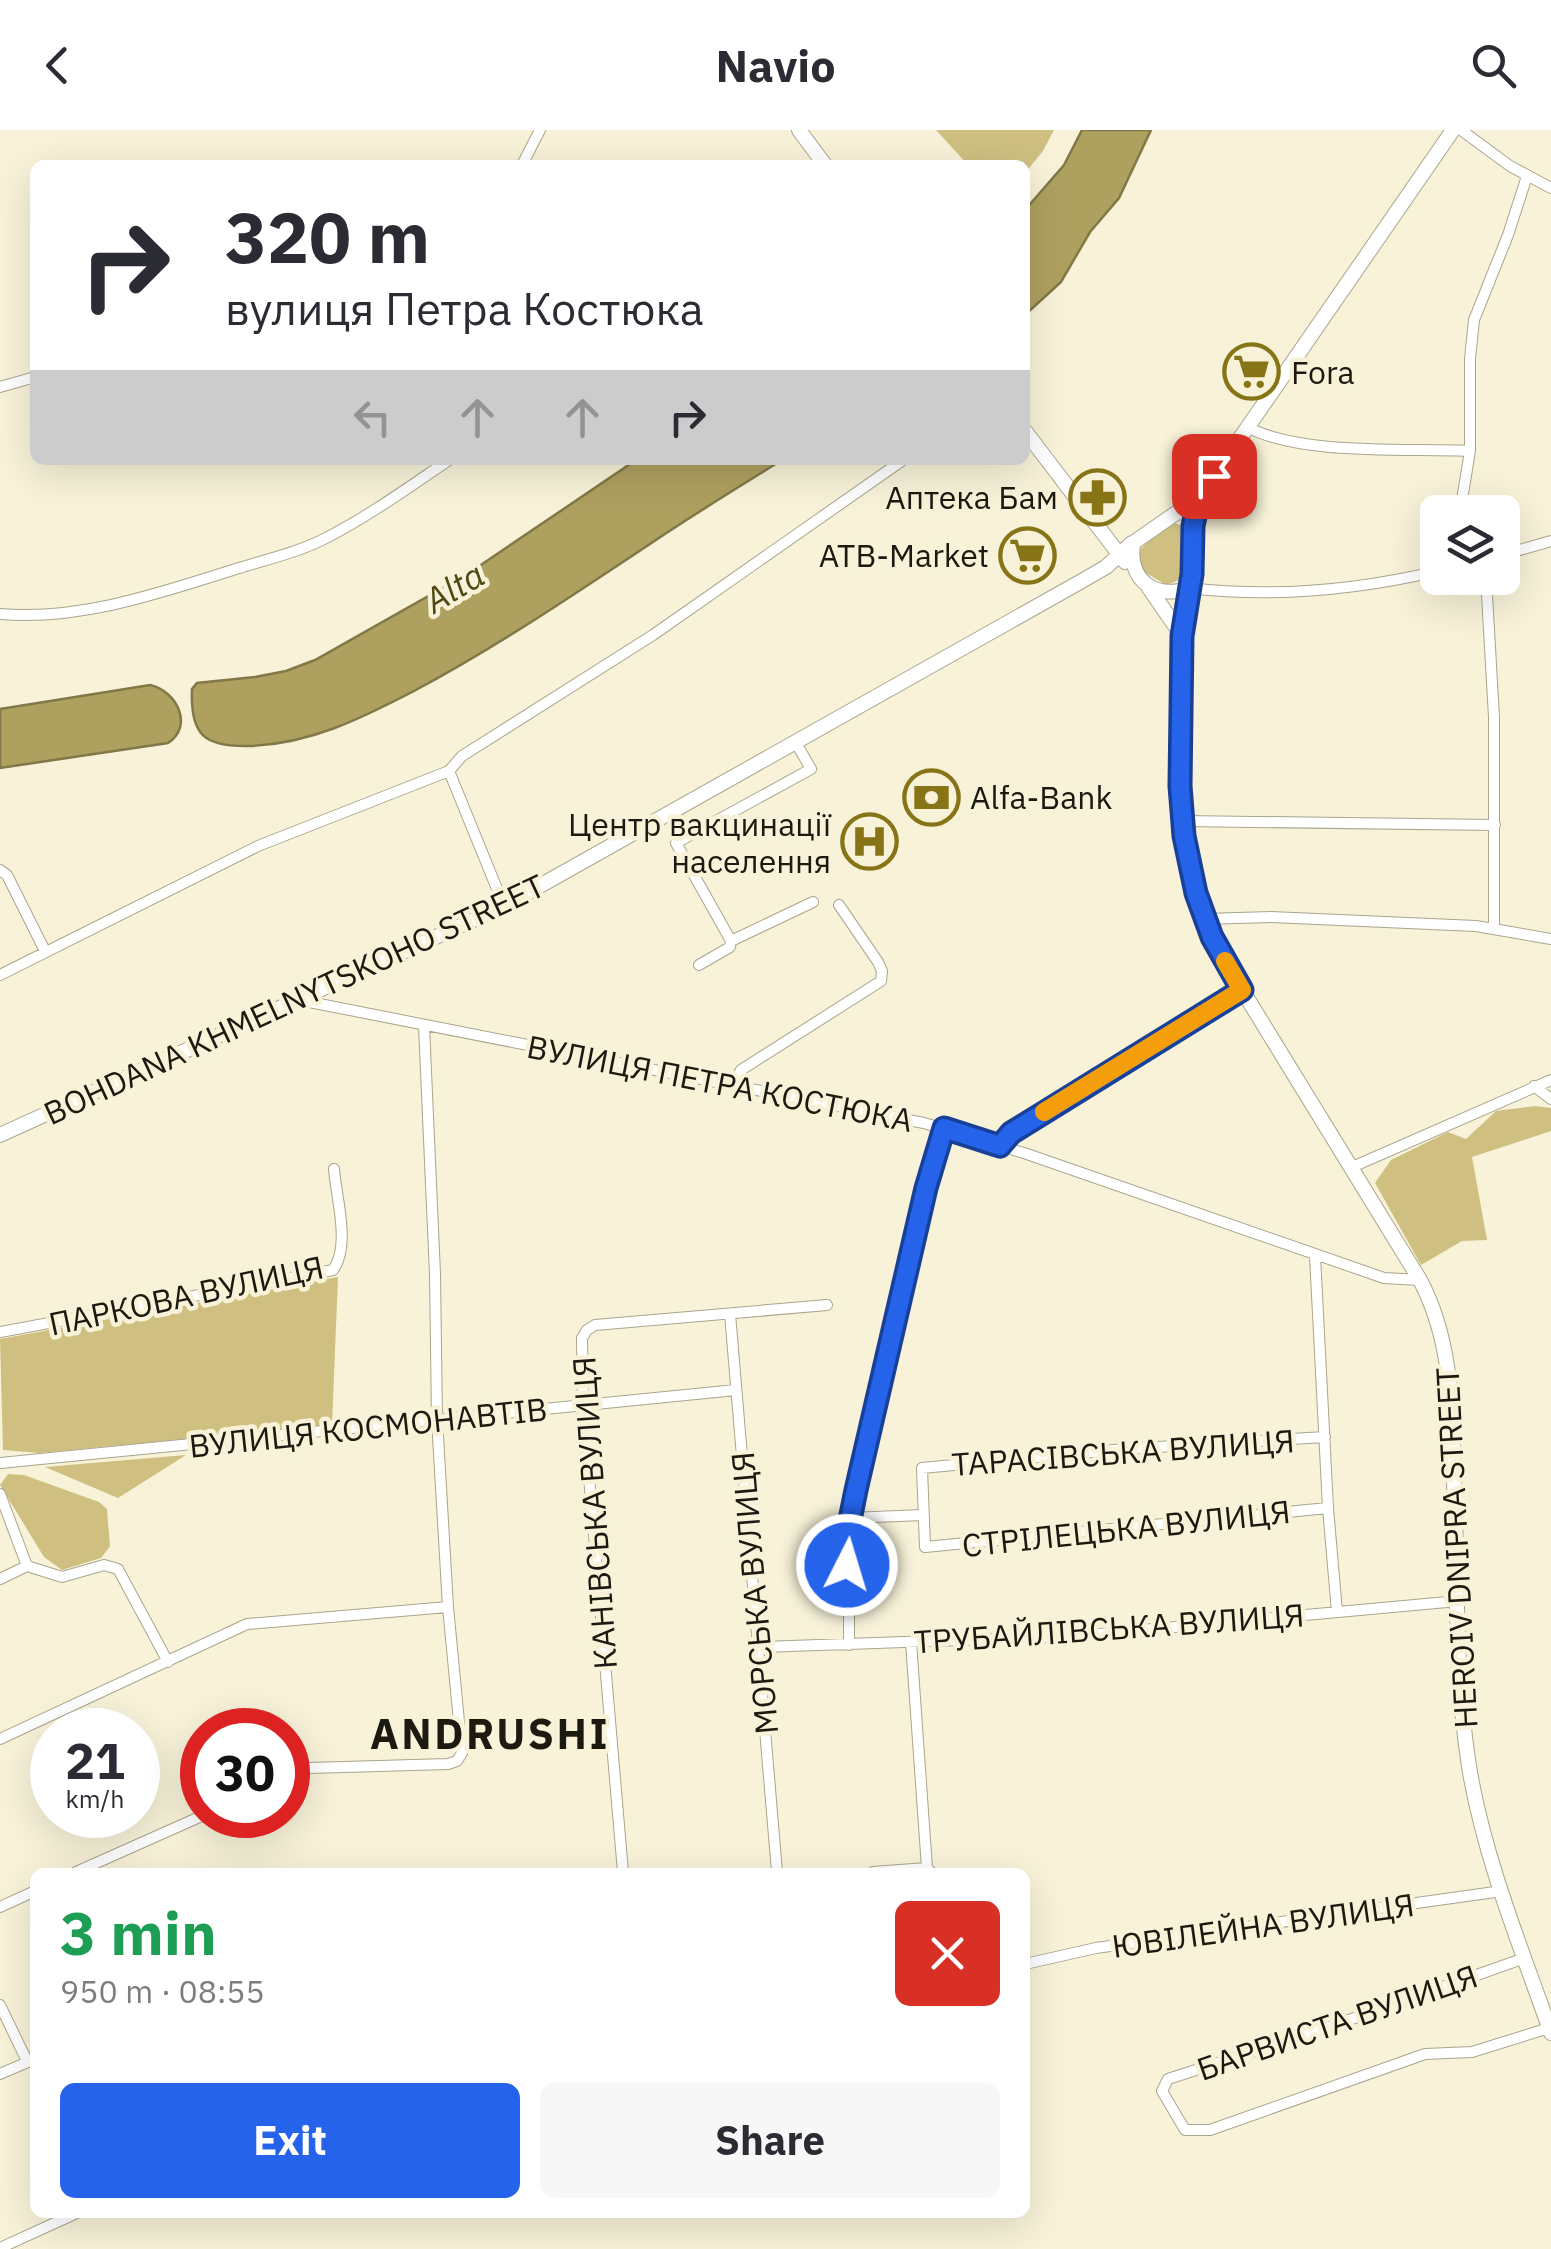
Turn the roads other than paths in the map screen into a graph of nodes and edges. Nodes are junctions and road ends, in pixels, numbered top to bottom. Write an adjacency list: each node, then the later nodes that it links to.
1 (540, 130): 5 (street)
2 (799, 130): 6 (main road)
3 (1453, 130): 11 (main road)
4 (1461, 130): 7 (street)
5 (525, 160)
6 (821, 160)
7 (1527, 176): 8 (street); 13 (street)
8 (1551, 188)
9 (30, 379): 10 (street)
10 (0, 387)
11 (1247, 428): 13 (street); 16 (main road)
12 (1030, 438): 20 (main road)
13 (1470, 451): 17 (street)
14 (441, 465): 30 (street)
15 (896, 465): 33 (street)
16 (1200, 493): 18 (main road); 19 (main road)
17 (1463, 495)
18 (1179, 512): 19 (main road); 22 (main road, BOHDANA KHMELNYTSKOHO STREET)
19 (1193, 526): 28 (main road, HEROIV DNIPRA STREET)
20 (1105, 537): 22 (main road); 24 (main road); 25 (main road)
21 (1551, 541): 23 (street)
22 (1133, 542): 24 (main road, BOHDANA KHMELNYTSKOHO STREET); 27 (main road)
23 (1520, 550)
24 (1119, 556): 25 (main road, BOHDANA KHMELNYTSKOHO STREET); 27 (main road)
25 (1098, 572): 27 (main road); 32 (main road, BOHDANA KHMELNYTSKOHO STREET)
26 (1420, 574): 28 (street)
27 (1144, 581): 28 (main road); 31 (main road)
28 (1190, 588): 31 (main road, HEROIV DNIPRA STREET)
29 (1487, 595): 35 (street)
30 (0, 614)
31 (1182, 636): 34 (main road, HEROIV DNIPRA STREET)
32 (796, 744): 39 (main road, BOHDANA KHMELNYTSKOHO STREET); 43 (street)
33 (449, 771): 39 (street); 44 (street)
34 (1182, 821): 35 (street); 40 (main road, HEROIV DNIPRA STREET)
35 (1495, 825): 41 (street)
36 (0, 870): 44 (street)
37 (814, 902): 43 (street)
38 (839, 905): 51 (street)
39 (504, 906): 48 (main road, BOHDANA KHMELNYTSKOHO STREET)
40 (1204, 919): 41 (street); 47 (main road, HEROIV DNIPRA STREET)
41 (1494, 928): 42 (street)
42 (1551, 940)
43 (731, 941): 45 (street)
44 (45, 952): 46 (street)
45 (699, 965)
46 (0, 975)
47 (1242, 990): 56 (street); 58 (main road, HEROIV DNIPRA STREET)
48 (298, 1000): 49 (street, ВУЛИЦЯ ПЕТРА КОСТЮКА); 55 (main road, BOHDANA KHMELNYTSKOHO STREET)
49 (424, 1026): 51 (street, ВУЛИЦЯ ПЕТРА КОСТЮКА); 66 (street)
50 (1551, 1080): 52 (street)
51 (732, 1085): 54 (street, ВУЛИЦЯ ПЕТРА КОСТЮКА)
52 (1534, 1086): 53 (street); 58 (street)
53 (1551, 1099)
54 (944, 1128): 56 (street, ВУЛИЦЯ ПЕТРА КОСТЮКА); 72 (street)
55 (0, 1135)
56 (1000, 1146): 59 (street, ВУЛИЦЯ ПЕТРА КОСТЮКА)
57 (334, 1168): 63 (street, ПАРКОВА ВУЛИЦЯ)
58 (1350, 1168): 60 (main road, HEROIV DNIPRA STREET)
59 (1315, 1256): 60 (street, ВУЛИЦЯ ПЕТРА КОСТЮКА); 67 (street)
60 (1420, 1280): 75 (main road, HEROIV DNIPRA STREET)
61 (827, 1305): 62 (street)
62 (730, 1314): 64 (street, МОРСЬКА ВУЛИЦЯ); 65 (street, КАНІВСЬКА ВУЛИЦЯ)
63 (0, 1332)
64 (736, 1390): 65 (street, ВУЛИЦЯ КОСМОНАВТІВ); 80 (street, МОРСЬКА ВУЛИЦЯ)
65 (583, 1407): 66 (street, ВУЛИЦЯ КОСМОНАВТІВ); 86 (street, КАНІВСЬКА ВУЛИЦЯ)
66 (438, 1419): 68 (street, ВУЛИЦЯ КОСМОНАВТІВ); 76 (street)
67 (1324, 1437): 70 (street); 71 (street, ТАРАСІВСЬКА ВУЛИЦЯ)
68 (0, 1463)
69 (0, 1494): 73 (street)
70 (1328, 1508): 71 (street, СТРІЛЕЦЬКА ВУЛИЦЯ); 77 (street)
71 (923, 1515): 72 (street)
72 (850, 1518): 79 (street)
73 (27, 1566): 74 (street); 81 (street)
74 (0, 1578)
75 (1458, 1601): 77 (street, ТРУБАЙЛІВСЬКА ВУЛИЦЯ); 89 (main road, HEROIV DNIPRA STREET)
76 (448, 1607): 81 (street); 83 (street)
77 (1337, 1612): 78 (street, ТРУБАЙЛІВСЬКА ВУЛИЦЯ)
78 (910, 1642): 79 (street, ТРУБАЙЛІВСЬКА ВУЛИЦЯ); 88 (street)
79 (850, 1646): 80 (street, ТРУБАЙЛІВСЬКА ВУЛИЦЯ)
80 (758, 1647): 87 (street, МОРСЬКА ВУЛИЦЯ)
81 (168, 1662): 82 (street)
82 (0, 1739)
83 (310, 1768)
84 (180, 1826): 85 (street)
85 (85, 1868)
86 (623, 1868)
87 (777, 1868)
88 (929, 1868)
89 (1502, 1891): 92 (main road, HEROIV DNIPRA STREET); 93 (street, ЮВІЛЕЙНА ВУЛИЦЯ)
90 (30, 1893): 91 (street)
91 (0, 1907)
92 (1525, 1958): 95 (main road, HEROIV DNIPRA STREET); 95 (street, БАРВИСТА ВУЛИЦЯ)
93 (1030, 1963)
94 (0, 2005): 96 (street)
95 (1550, 2031)
96 (30, 2058)
97 (30, 2060): 98 (street)
98 (0, 2074)
99 (66, 2218): 100 (street)
100 (0, 2248)

